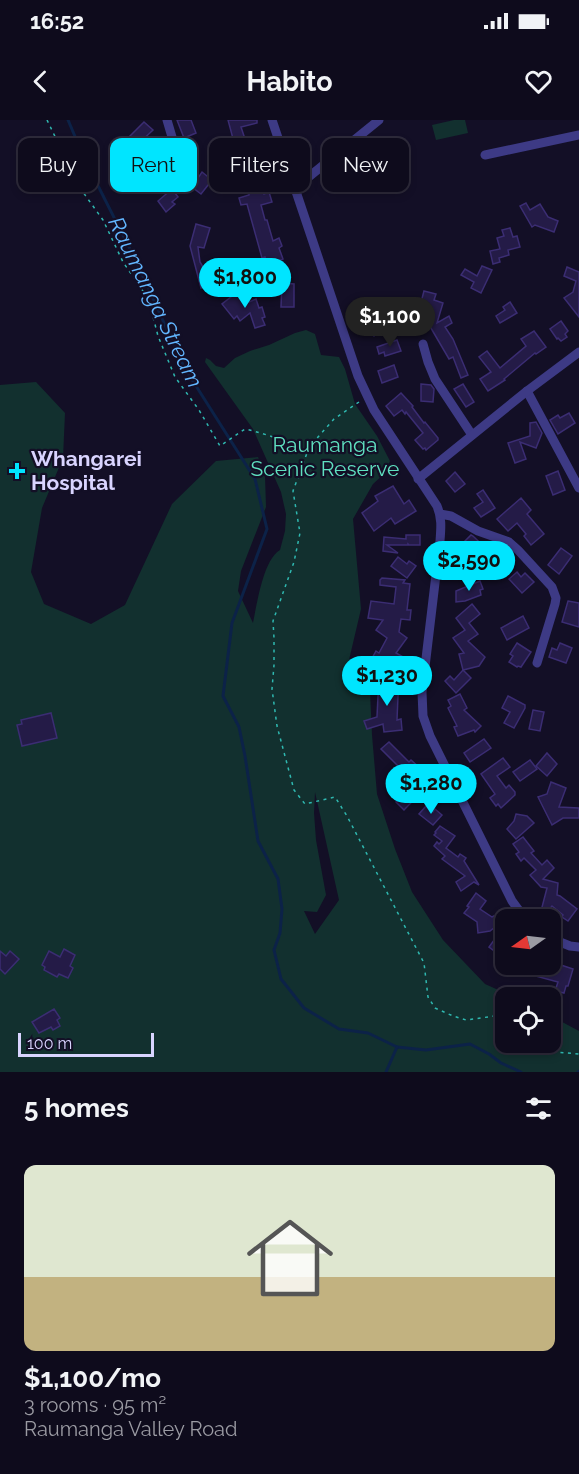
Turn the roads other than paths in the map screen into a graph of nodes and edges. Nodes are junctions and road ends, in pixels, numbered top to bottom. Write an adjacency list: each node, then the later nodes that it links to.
1 (167, 120): 5 (street)
2 (272, 120): 6 (street)
3 (379, 120): 8 (street)
4 (579, 135): 7 (street)
5 (172, 138)
6 (278, 138)
7 (485, 155)
8 (310, 176)
9 (296, 192): 14 (street)
10 (423, 344): 13 (street)
11 (579, 351): 12 (street)
12 (527, 391): 13 (street); 15 (street)
13 (472, 435): 14 (street)
14 (418, 479): 16 (street)
15 (579, 488)
16 (440, 514): 17 (street); 18 (street)
17 (537, 663)
18 (518, 909)
19 (561, 942): 20 (street)
20 (579, 947)

